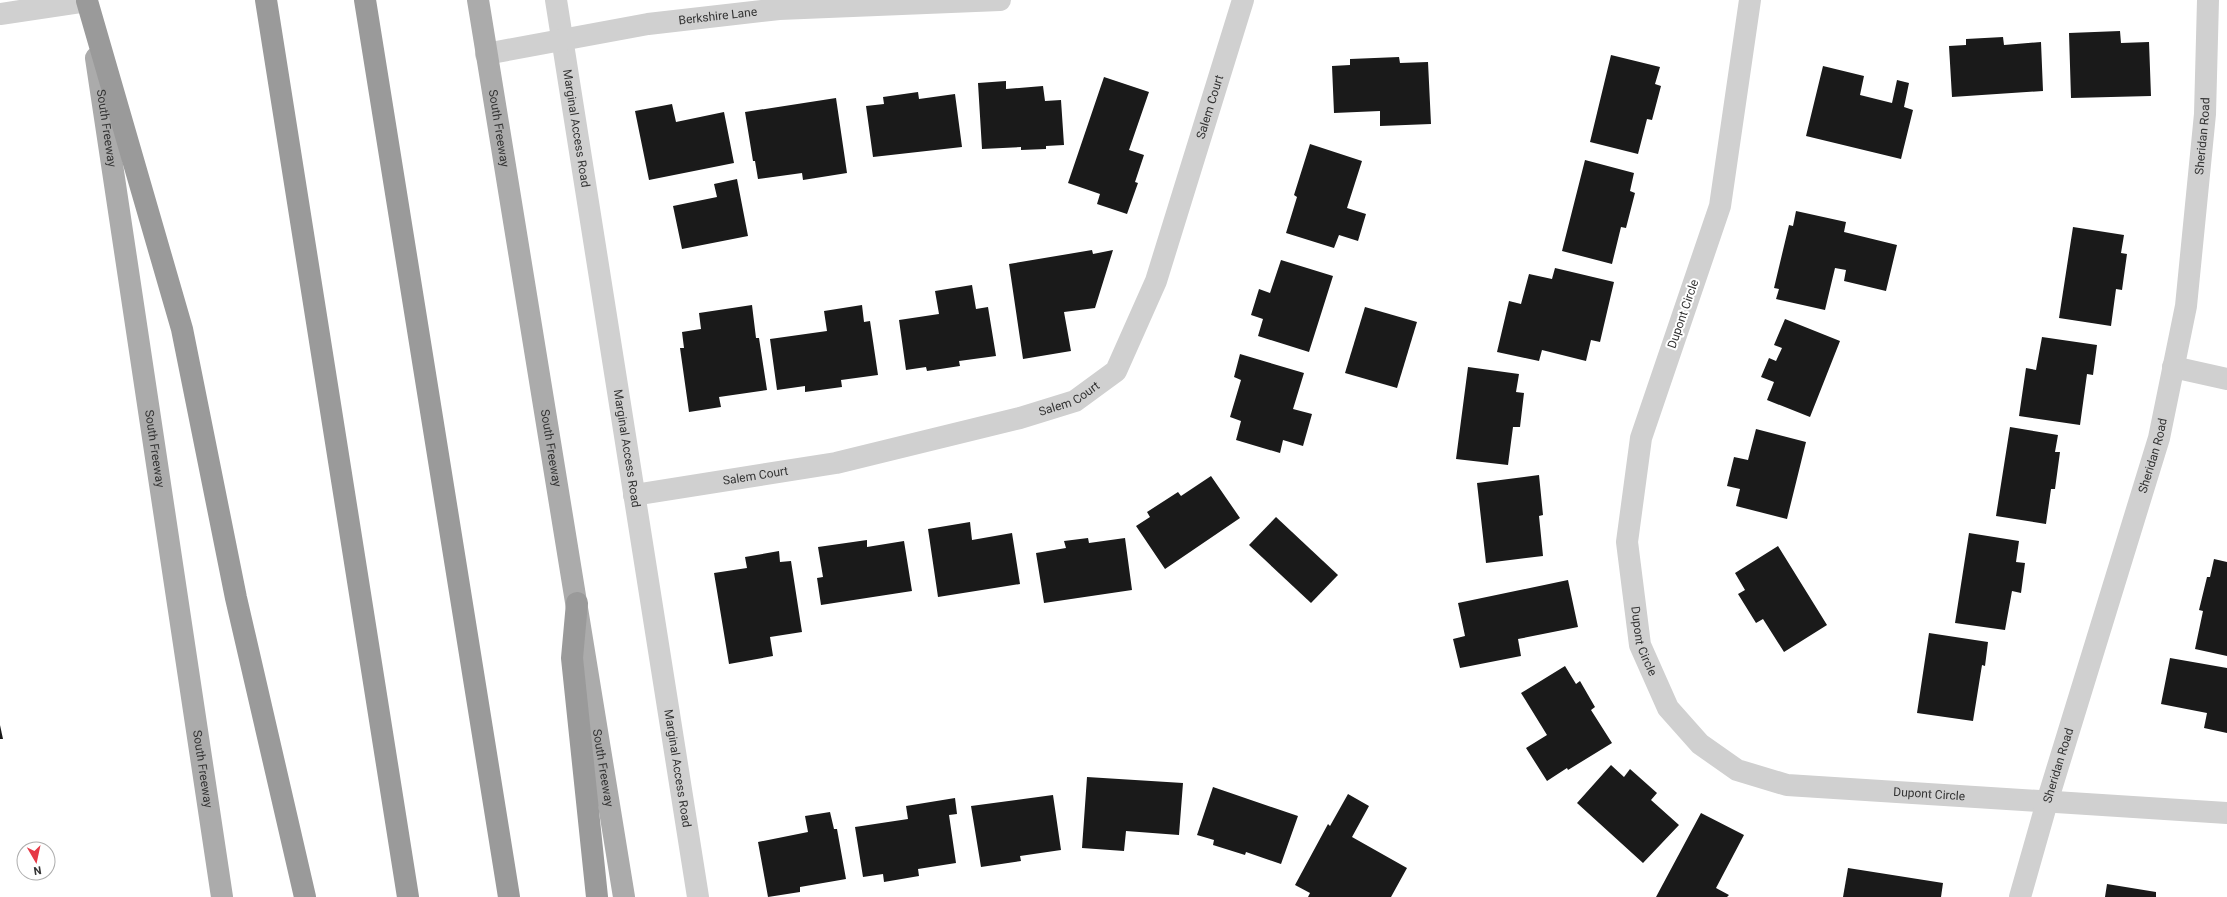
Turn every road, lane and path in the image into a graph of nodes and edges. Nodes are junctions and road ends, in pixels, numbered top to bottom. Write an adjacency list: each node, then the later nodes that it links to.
1 (87, 0): 10 (street); 19 (main road, South Freeway); 20 (highway)
2 (266, 0): 21 (highway)
3 (365, 0): 22 (highway)
4 (478, 0): 12 (main road, South Freeway)
5 (556, 0): 11 (street, Marginal Access Road)
6 (1000, 0): 11 (street, Berkshire Lane)
7 (1243, 0): 15 (street, Salem Court)
8 (1750, 0): 17 (street, Dupont Circle)
9 (2208, 0): 13 (street, Sheridan Road)
10 (0, 14)
11 (562, 41): 12 (street, Berkshire Lane); 15 (street, Marginal Access Road)
12 (486, 54): 16 (main road, South Freeway)
13 (2173, 368): 14 (street); 17 (street, Sheridan Road)
14 (2227, 379)
15 (634, 495): 25 (street, Marginal Access Road)
16 (577, 603): 23 (highway); 24 (main road, South Freeway)
17 (2047, 802): 18 (street, Dupont Circle); 26 (street, Sheridan Road)
18 (2227, 814)
19 (222, 897)
20 (305, 897)
21 (408, 897)
22 (510, 897)
23 (597, 897)
24 (624, 897)
25 (698, 897)
26 (2020, 897)

